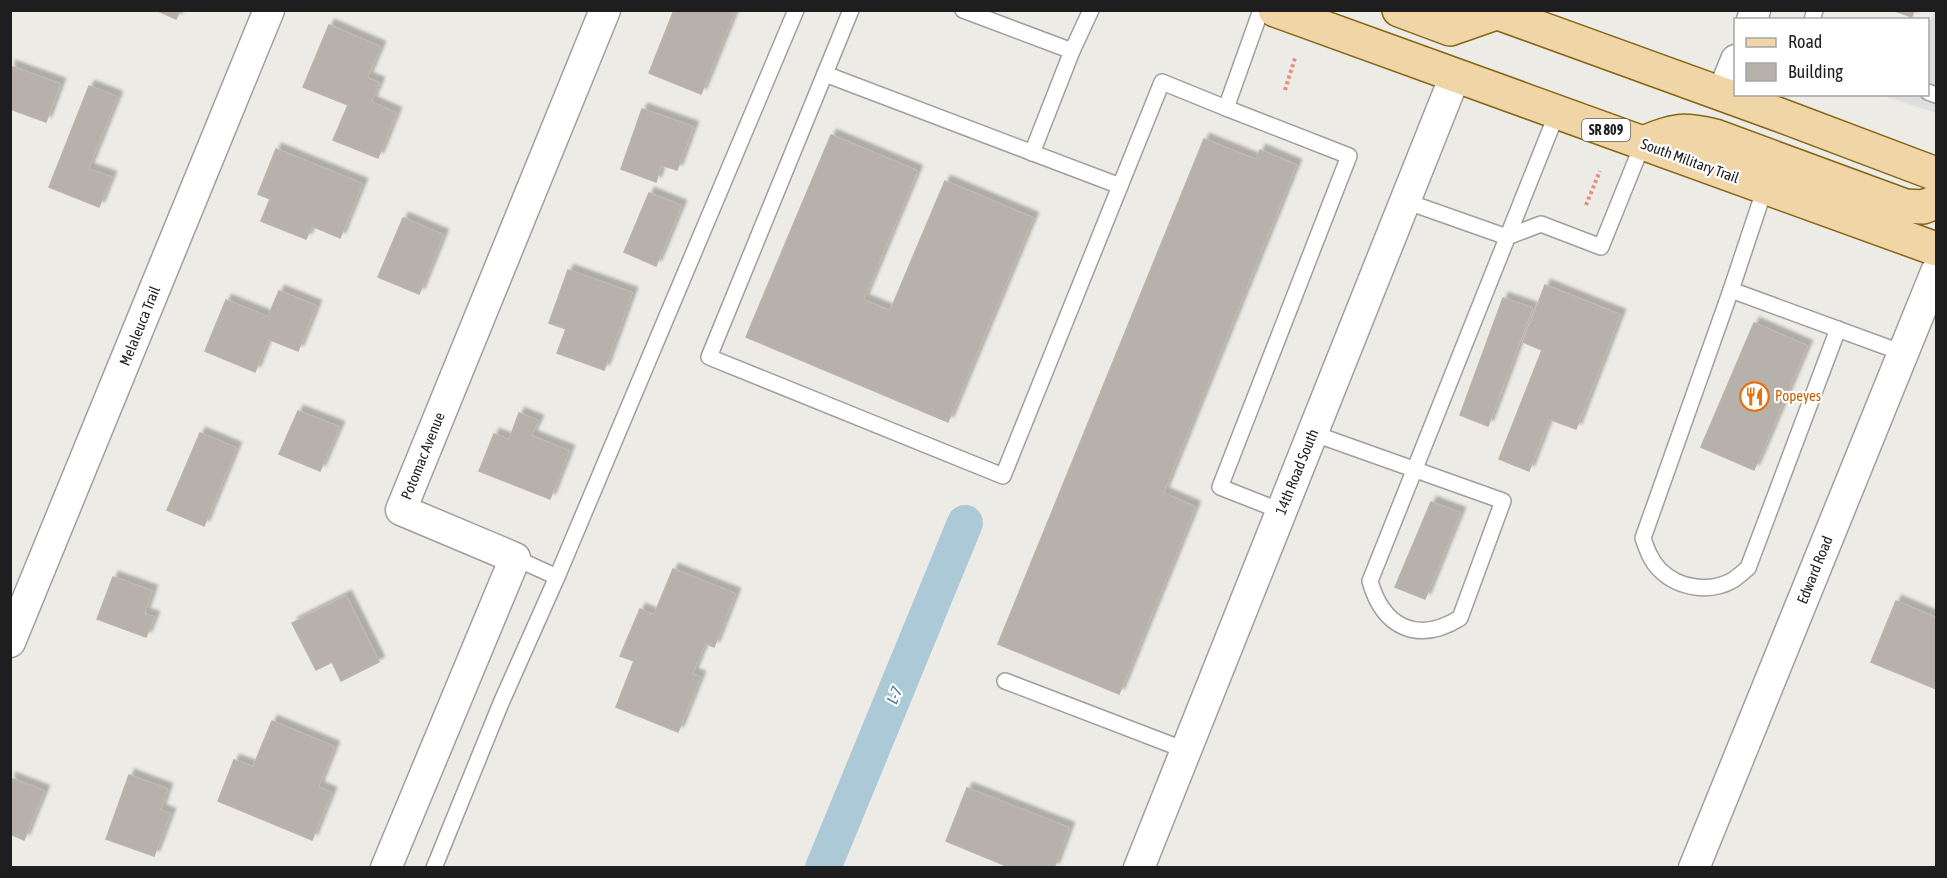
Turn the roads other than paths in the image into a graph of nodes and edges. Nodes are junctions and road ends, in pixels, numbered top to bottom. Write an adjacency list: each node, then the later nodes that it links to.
1 (268, 10): 36 (street, Melaleuca Trail)
2 (605, 10): 34 (street, Potomac Avenue)
3 (796, 10): 35 (lane)
4 (851, 10): 13 (lane)
5 (963, 10): 11 (lane)
6 (1091, 10): 11 (lane)
7 (1261, 10): 16 (lane)
8 (1275, 10): 14 (main road, South Military Trail / SR 809)
9 (1399, 10): 10 (main road)
10 (1493, 12): 15 (main road)
11 (1072, 51): 19 (lane)
12 (1734, 65): 15 (street)
13 (825, 74): 19 (lane); 21 (lane)
14 (1455, 76): 17 (main road, South Military Trail / SR 809); 23 (street, 14th Road South)
15 (1722, 95): 20 (main road)
16 (1226, 108): 21 (lane); 33 (lane)
17 (1557, 112): 18 (main road, South Military Trail / SR 809); 25 (lane)
18 (1643, 144): 22 (main road, South Military Trail / SR 809); 24 (main road); 25 (lane)
19 (1032, 153): 21 (lane)
20 (1936, 174)
21 (1120, 186)
22 (1766, 188): 26 (main road, South Military Trail / SR 809); 28 (lane)
23 (1405, 201): 25 (lane); 31 (street, 14th Road South)
24 (1936, 202)
25 (1507, 237): 32 (lane)
26 (1936, 249)
27 (1936, 272): 30 (street, Edward Road)
28 (1731, 290): 29 (lane); 29 (lane)
29 (1838, 329): 30 (lane)
30 (1903, 353): 42 (street, Edward Road)
31 (1312, 432): 32 (lane); 33 (street, 14th Road South)
32 (1414, 470): 32 (lane)
33 (1281, 511): 38 (street, 14th Road South)
34 (515, 558): 35 (lane); 39 (street)
35 (557, 577): 40 (lane)
36 (10, 642)
37 (1005, 681): 38 (lane)
38 (1185, 750): 41 (street, 14th Road South)
39 (386, 867)
40 (434, 867)
41 (1139, 867)
42 (1694, 867)

